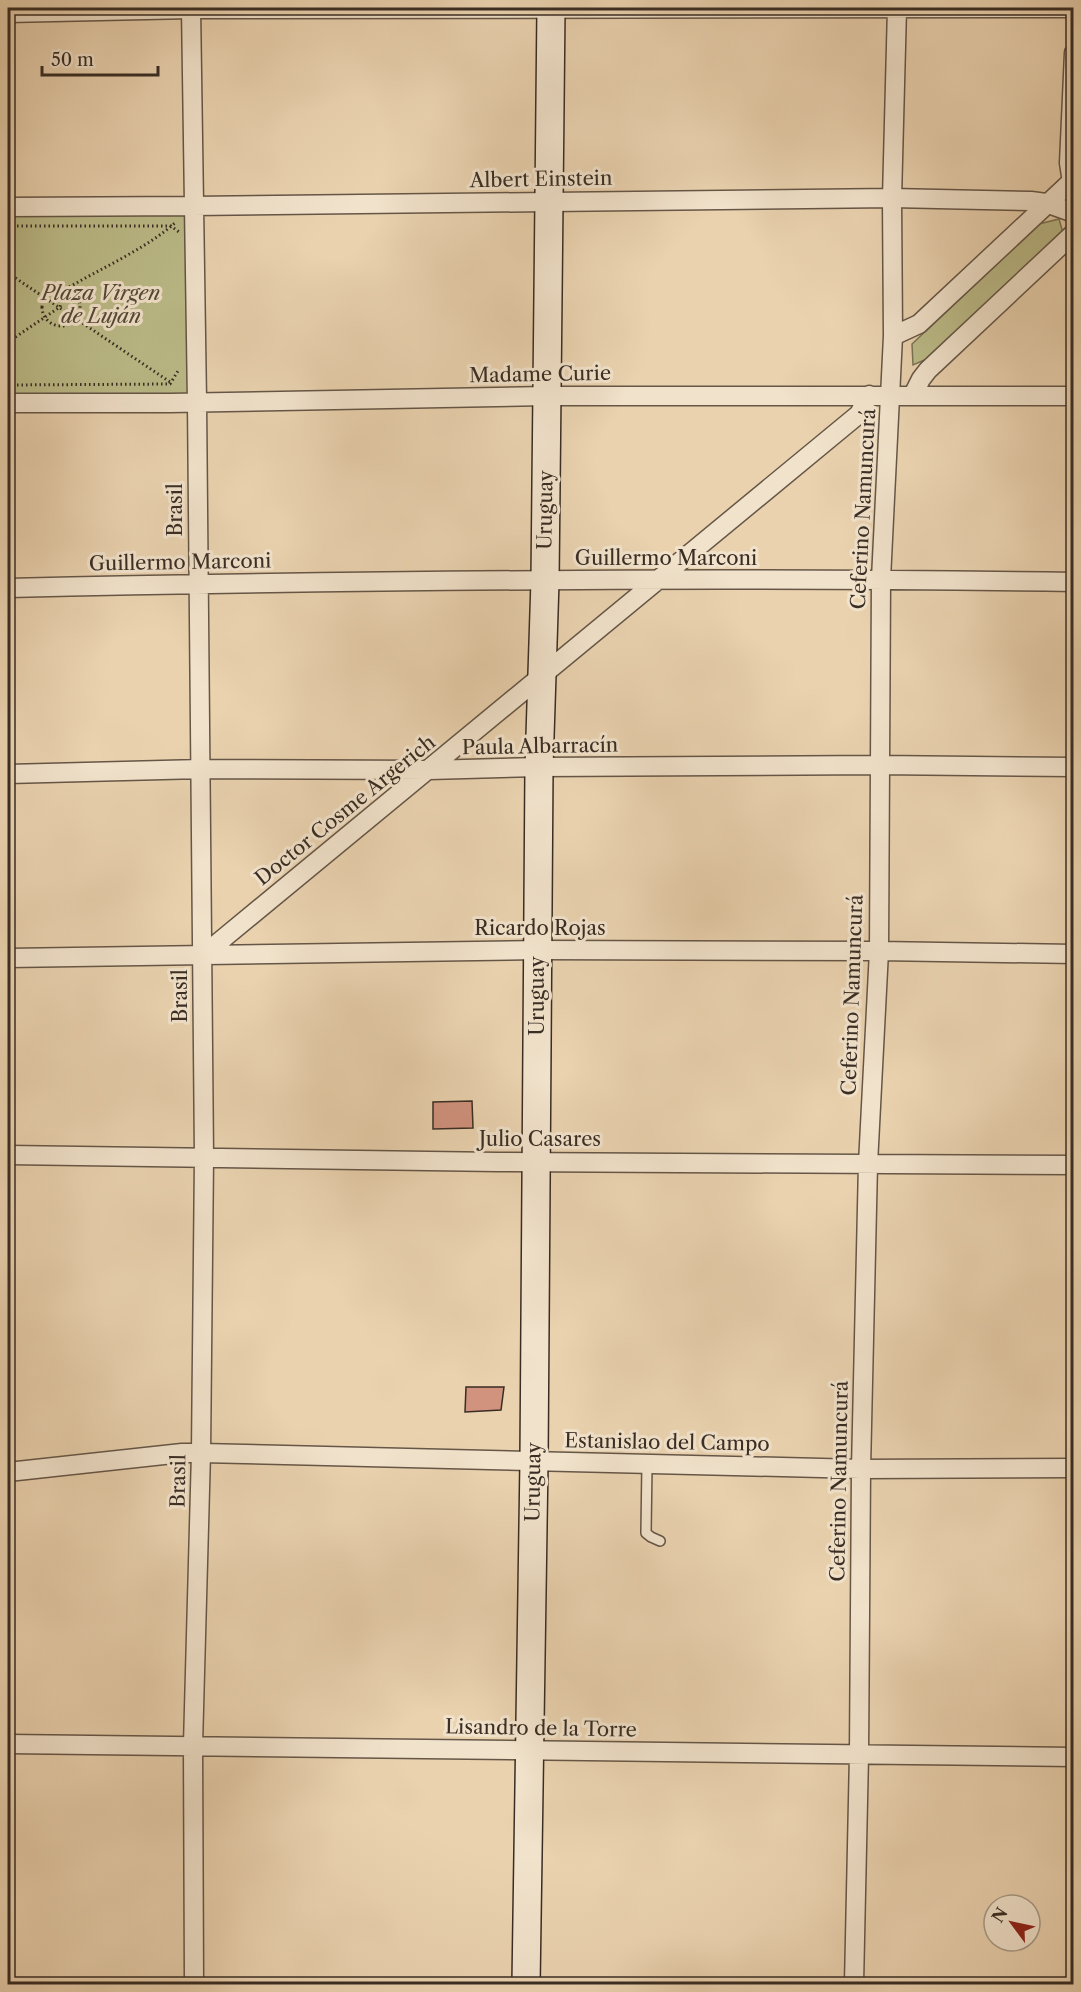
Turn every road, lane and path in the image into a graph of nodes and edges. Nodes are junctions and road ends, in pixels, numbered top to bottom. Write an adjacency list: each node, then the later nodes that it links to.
1 (191, 8): 2 (street); 5 (street); 11 (street, Brasil)
2 (551, 8): 3 (street); 9 (street, Uruguay)
3 (897, 8): 4 (street); 8 (street, Ceferino Namuncurá)
4 (1074, 8)
5 (8, 13)
6 (1074, 53): 7 (street)
7 (1073, 184): 10 (street)
8 (892, 198): 9 (street, Albert Einstein); 10 (street, Albert Einstein); 24 (street, Ceferino Namuncurá)
9 (548, 202): 11 (street, Albert Einstein); 32 (street, Uruguay)
10 (1046, 203): 13 (street, Albert Einstein); 24 (street)
11 (193, 206): 12 (street, Albert Einstein); 15 (path); 34 (street, Brasil)
12 (8, 207)
13 (1074, 213)
14 (8, 226): 15 (path)
15 (171, 226): 16 (path); 19 (path)
16 (179, 232)
17 (1074, 233): 31 (street)
18 (8, 273): 20 (path)
19 (66, 289): 20 (path); 21 (path); 23 (path)
20 (46, 297): 21 (path); 22 (path)
21 (60, 307): 22 (path); 23 (path)
22 (45, 317): 23 (path); 25 (path)
23 (76, 318): 27 (path)
24 (893, 336): 30 (street, Ceferino Namuncurá)
25 (8, 342)
26 (178, 362): 27 (path)
27 (170, 384): 28 (path); 36 (path)
28 (8, 385)
29 (869, 395): 30 (street, Madame Curie); 32 (street, Madame Curie); 39 (street, Doctor Cosme Argerich)
30 (891, 395): 31 (street, Madame Curie); 37 (street, Ceferino Namuncurá)
31 (913, 395): 33 (street, Madame Curie)
32 (547, 396): 34 (street, Madame Curie); 38 (street, Uruguay)
33 (1074, 396)
34 (197, 402): 36 (street, Madame Curie); 41 (street, Brasil)
35 (8, 403): 36 (street, Madame Curie)
36 (170, 403)
37 (881, 579): 39 (street, Guillermo Marconi); 40 (street, Guillermo Marconi); 44 (street, Ceferino Namuncurá)
38 (544, 581): 39 (street, Guillermo Marconi); 41 (street, Guillermo Marconi); 43 (street, Uruguay)
39 (658, 581): 43 (street, Doctor Cosme Argerich)
40 (1074, 582)
41 (198, 583): 42 (street, Guillermo Marconi); 47 (street, Brasil)
42 (8, 588)
43 (541, 676): 45 (street, Uruguay); 48 (street, Doctor Cosme Argerich)
44 (879, 765): 45 (street, Paula Albarracín); 46 (street, Paula Albarracín); 51 (street, Ceferino Namuncurá)
45 (538, 767): 48 (street, Paula Albarracín); 50 (street, Uruguay)
46 (1074, 767)
47 (201, 769): 48 (street, Paula Albarracín); 49 (street, Paula Albarracín); 53 (street, Brasil)
48 (429, 771): 53 (street, Doctor Cosme Argerich)
49 (8, 774)
50 (538, 950): 51 (street, Ricardo Rojas); 53 (street, Ricardo Rojas); 57 (street, Uruguay)
51 (879, 951): 52 (street, Ricardo Rojas); 58 (street, Ceferino Namuncurá)
52 (1074, 954)
53 (202, 956): 54 (street, Ricardo Rojas); 56 (street, Brasil)
54 (8, 958)
55 (8, 1155): 56 (street, Julio Casares)
56 (204, 1157): 57 (street, Julio Casares); 60 (street, Brasil)
57 (536, 1161): 58 (street, Julio Casares); 61 (street, Uruguay)
58 (868, 1164): 59 (street, Julio Casares); 64 (street, Ceferino Namuncurá)
59 (1074, 1165)
60 (201, 1453): 61 (street, Estanislao del Campo); 65 (street, Estanislao del Campo); 68 (street, Brasil)
61 (534, 1461): 62 (street, Estanislao del Campo); 69 (street, Uruguay)
62 (647, 1464): 64 (street, Estanislao del Campo); 66 (lane)
63 (1074, 1468): 64 (street, Estanislao del Campo)
64 (861, 1469): 70 (street, Ceferino Namuncurá)
65 (8, 1472)
66 (660, 1541)
67 (8, 1744): 68 (street, Lisandro de la Torre)
68 (193, 1745): 69 (street, Lisandro de la Torre); 72 (street, Brasil)
69 (528, 1750): 70 (street, Lisandro de la Torre); 73 (street, Uruguay)
70 (859, 1755): 71 (street, Lisandro de la Torre); 74 (street, Ceferino Namuncurá)
71 (1074, 1757)
72 (194, 1984)
73 (526, 1984)
74 (854, 1984)

